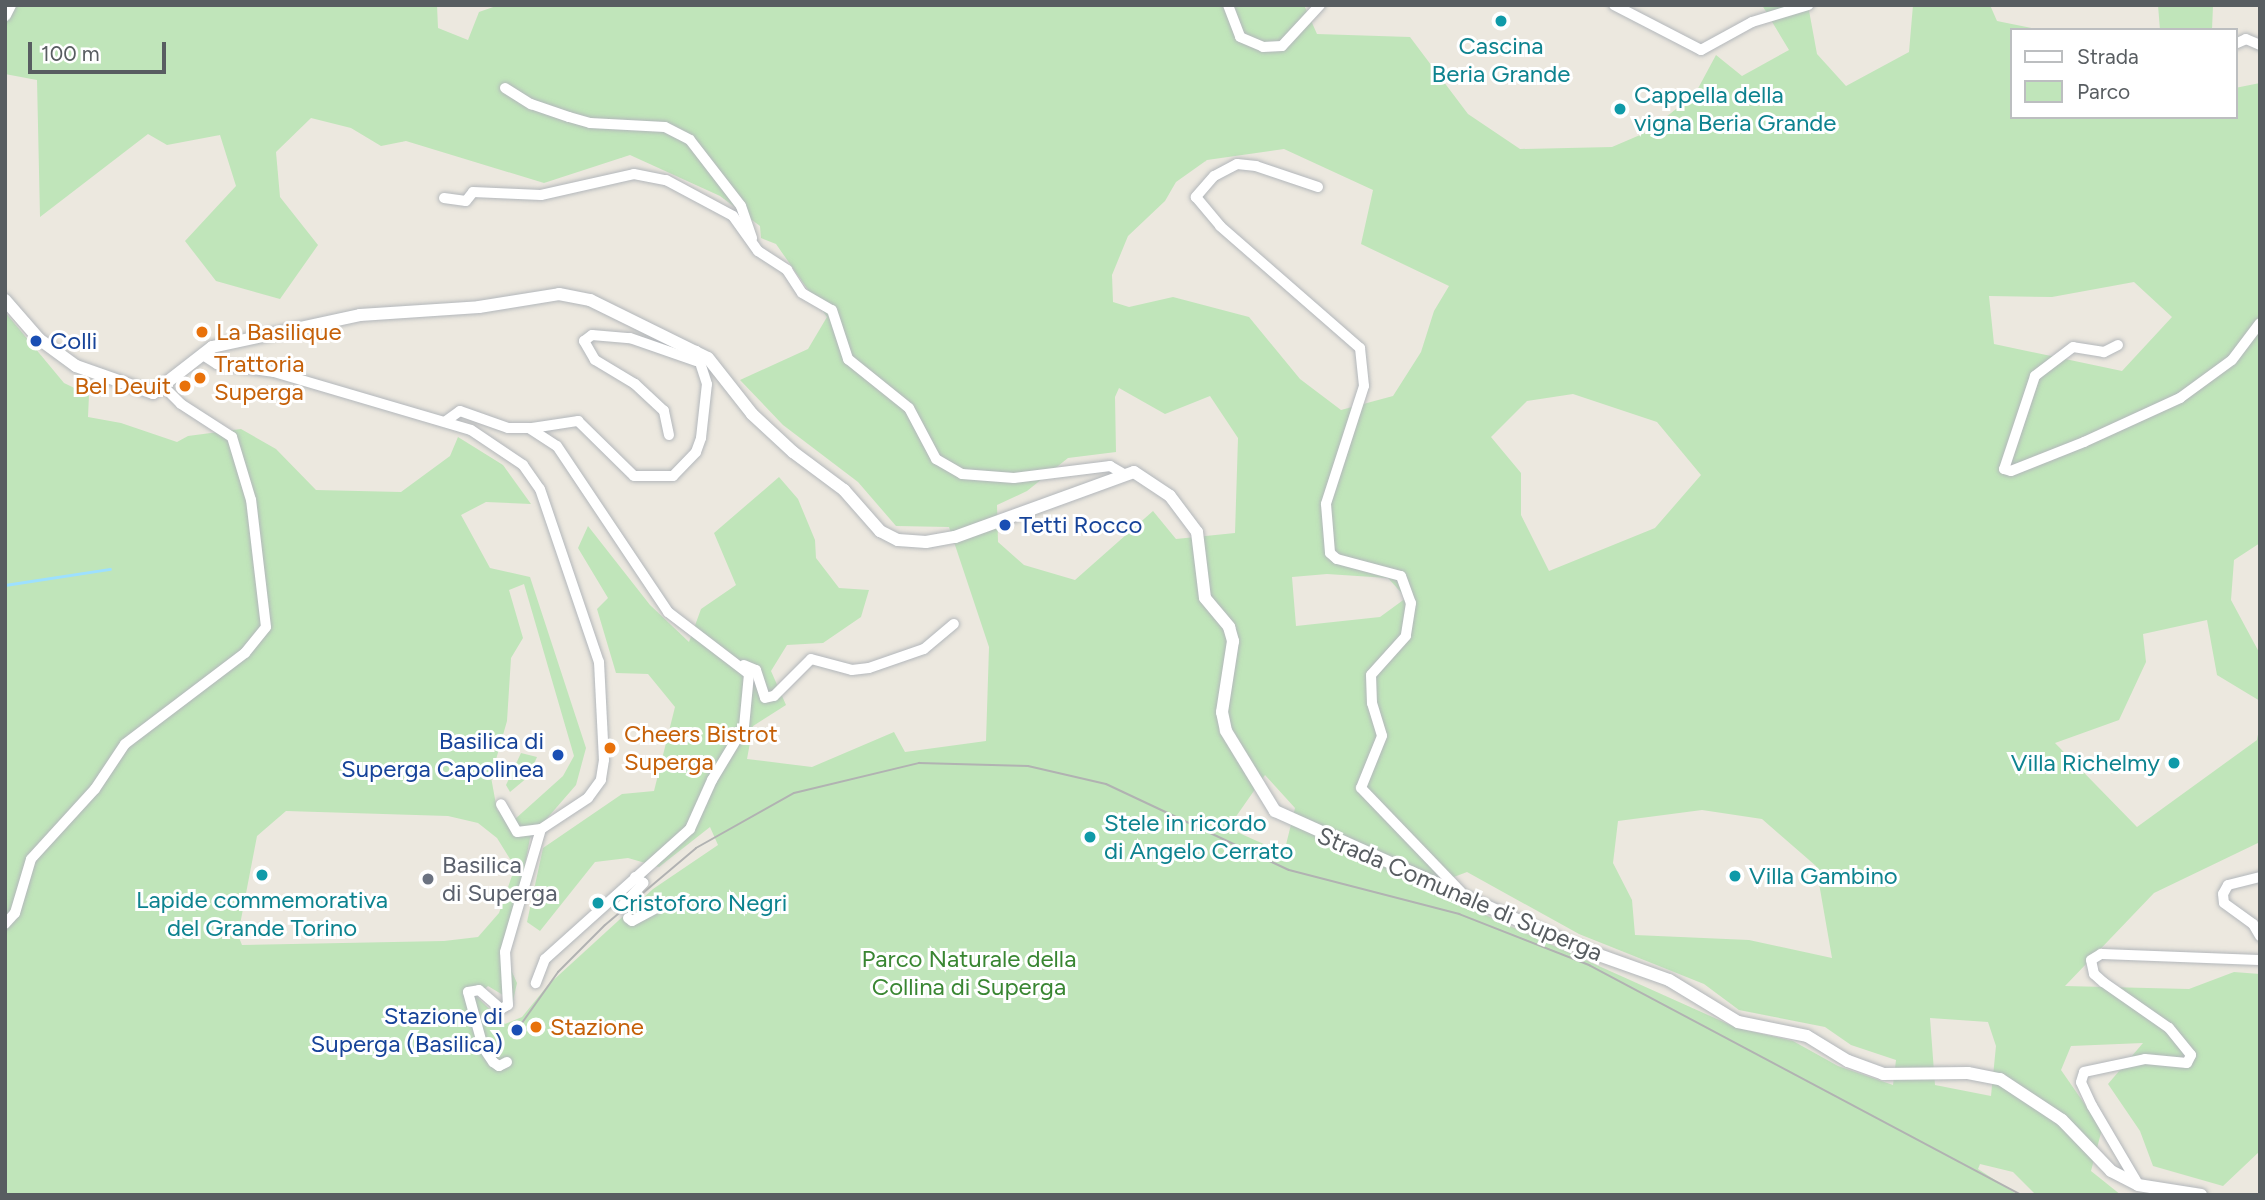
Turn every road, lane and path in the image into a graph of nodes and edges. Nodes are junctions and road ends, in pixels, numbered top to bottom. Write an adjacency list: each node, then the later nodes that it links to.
1 (10, 5): 7 (street)
2 (21, 5): 7 (street)
3 (1228, 5): 4 (street)
4 (1320, 5)
5 (1614, 5): 6 (street)
6 (1808, 5)
7 (5, 15)
8 (2237, 43): 9 (street)
9 (2260, 45)
10 (505, 88): 13 (street)
11 (1318, 187): 30 (street)
12 (444, 198): 13 (street)
13 (758, 251): 23 (street)
14 (5, 300): 19 (street)
15 (2260, 323): 16 (street)
16 (2118, 345)
17 (203, 355): 18 (street); 19 (street); 20 (street)
18 (696, 356): 21 (street); 22 (street); 23 (street)
19 (163, 386): 34 (street)
20 (446, 421): 21 (street); 27 (street)
21 (529, 428): 25 (street)
22 (669, 435)
23 (1122, 473): 30 (street, Strada Comunale di Superga)
24 (954, 624): 25 (street)
25 (744, 665): 28 (street)
26 (501, 804): 27 (street)
27 (541, 829): 38 (street)
28 (635, 877): 31 (street); 37 (street)
29 (2260, 877): 35 (street)
30 (1466, 897): 39 (street, Strada Comunale di Superga)
31 (621, 907)
32 (656, 908): 33 (street)
33 (628, 918)
34 (5, 925)
35 (2260, 936)
36 (2260, 960): 39 (street)
37 (536, 983)
38 (507, 1062)
39 (2138, 1185): 40 (street, Strada Comunale di Superga)
40 (2201, 1195)

